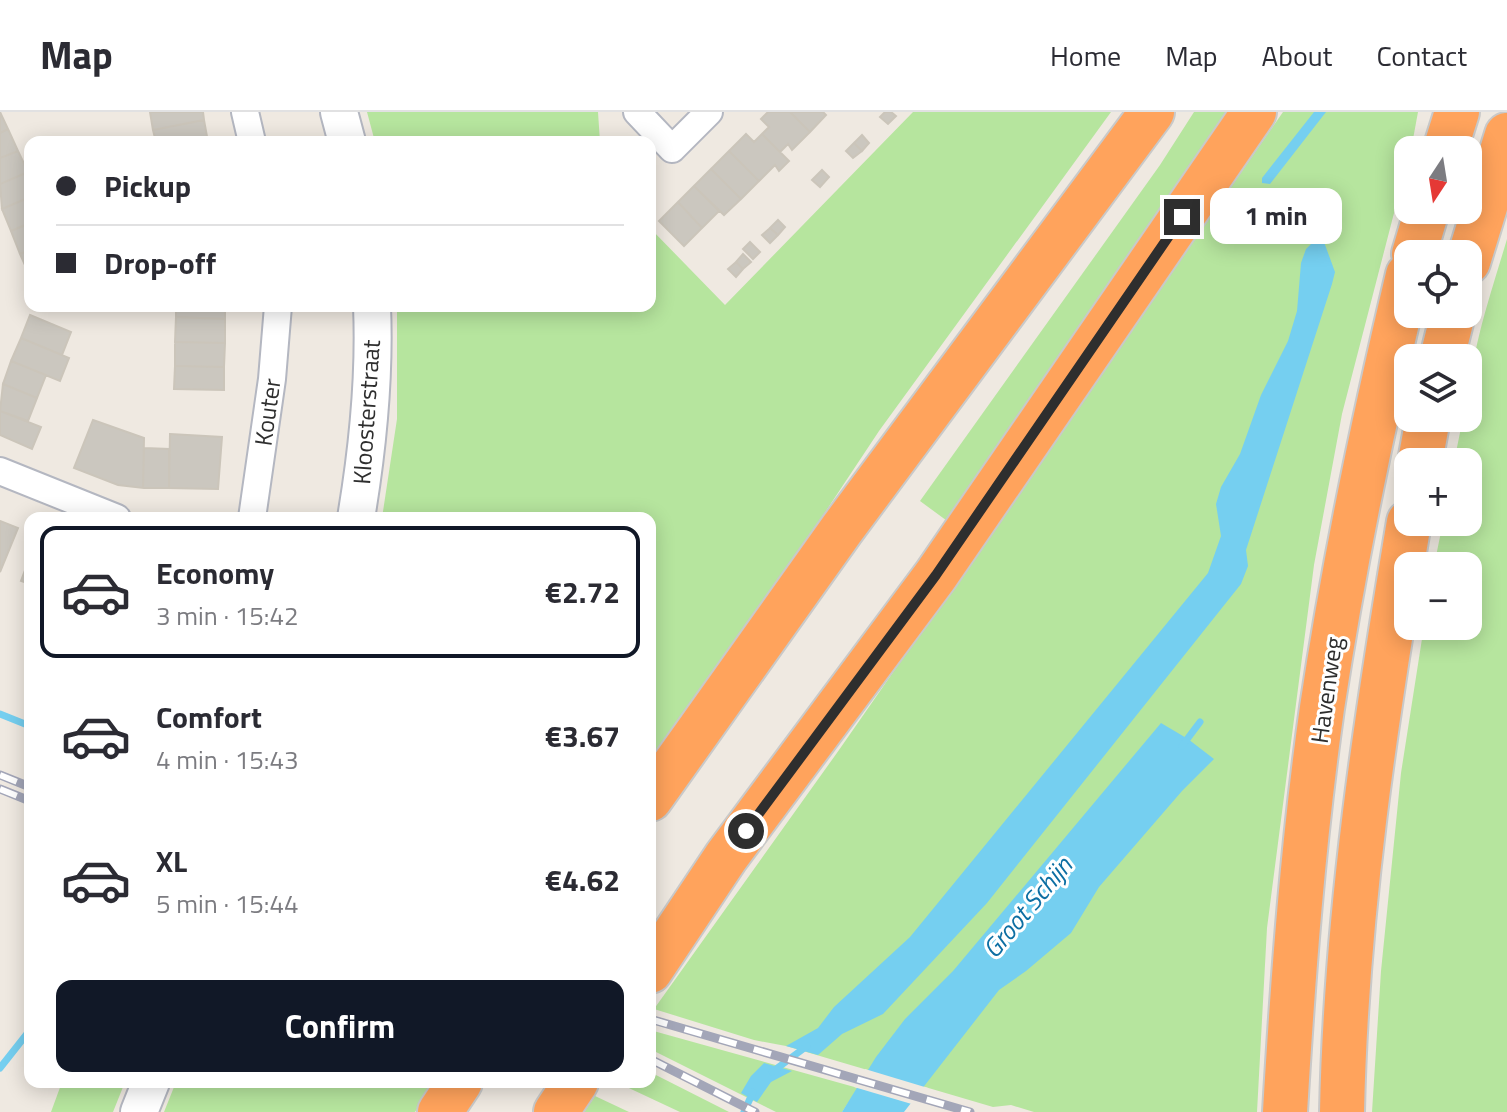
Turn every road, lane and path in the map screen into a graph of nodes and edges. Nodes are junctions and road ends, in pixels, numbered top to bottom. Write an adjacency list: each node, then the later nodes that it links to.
1 (245, 112): 9 (street)
2 (339, 112): 10 (main road)
3 (637, 112): 4 (street)
4 (709, 112)
5 (1152, 112): 21 (highway)
6 (1254, 112): 22 (highway)
7 (1457, 112): 11 (highway)
8 (1507, 135): 12 (highway)
9 (251, 136)
10 (345, 136)
11 (1449, 136)
12 (1475, 240)
13 (278, 312): 18 (street, Kouter)
14 (372, 312): 19 (main road, Kloosterstraat)
15 (1396, 328): 29 (highway, Havenweg)
16 (0, 471): 17 (street)
17 (102, 512)
18 (253, 512)
19 (357, 512)
20 (1407, 536): 30 (highway)
21 (656, 791)
22 (656, 962)
23 (149, 1088): 26 (main road)
24 (456, 1088): 27 (highway)
25 (572, 1088): 28 (highway)
26 (139, 1112)
27 (440, 1112)
28 (556, 1112)
29 (1285, 1112)
30 (1342, 1112)

